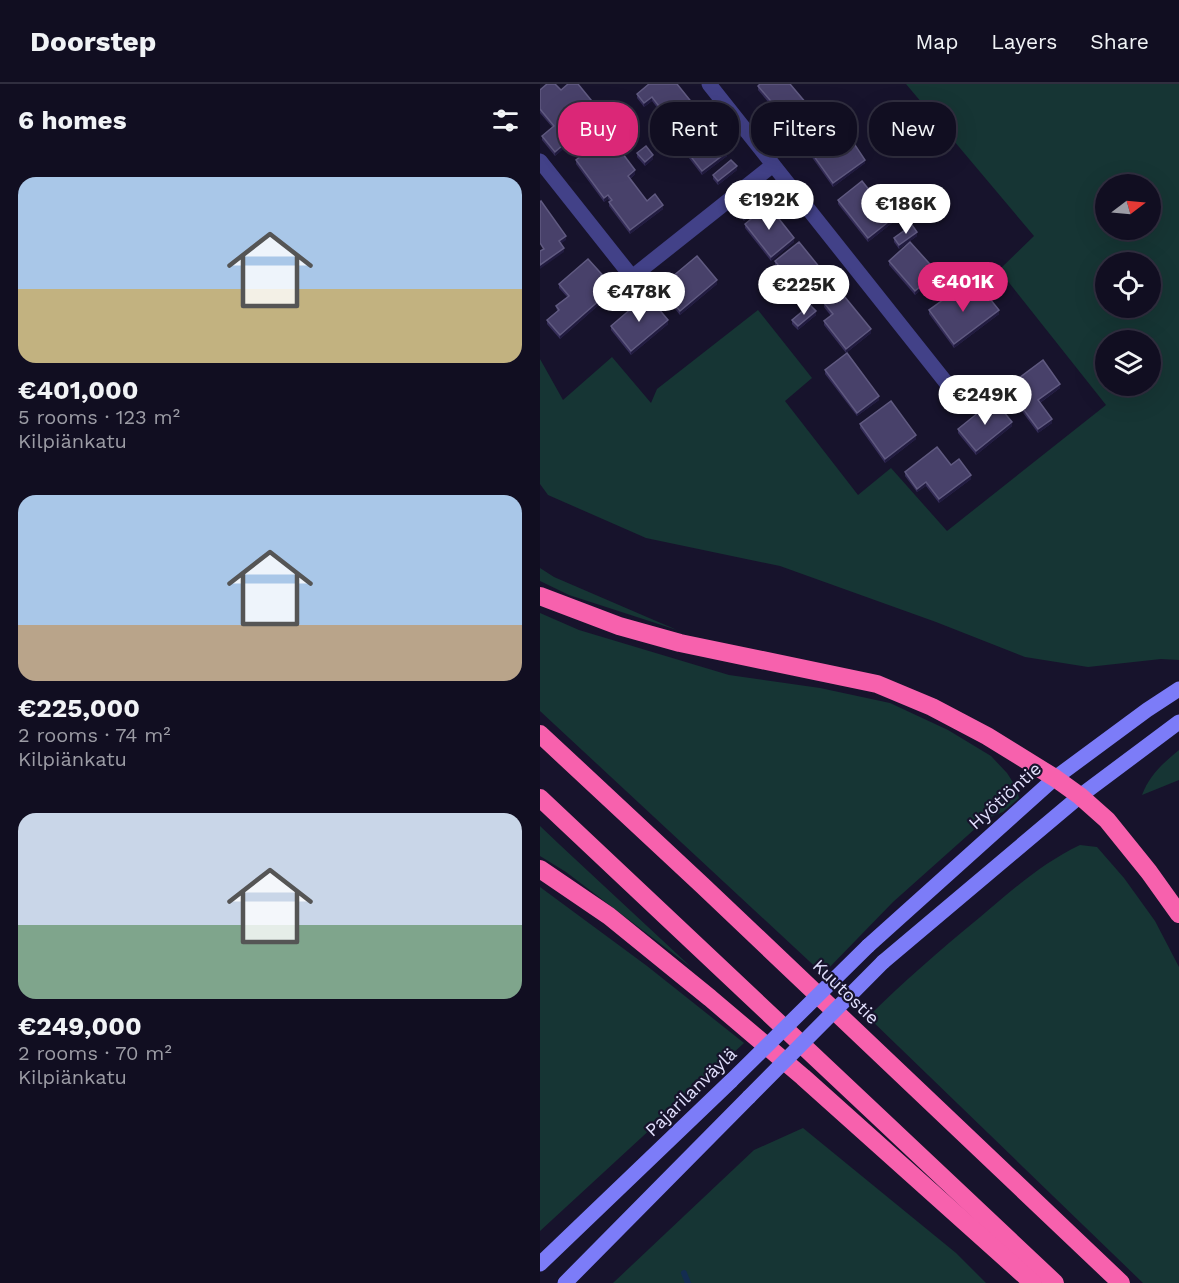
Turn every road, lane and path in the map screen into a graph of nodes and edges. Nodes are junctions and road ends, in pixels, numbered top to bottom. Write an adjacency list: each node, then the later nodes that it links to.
1 (709, 84): 3 (street)
2 (540, 161): 3 (street)
3 (773, 165): 4 (street)
4 (948, 385)
5 (540, 596): 9 (highway)
6 (1179, 689): 9 (main road, Hyötiöntie)
7 (1179, 722): 10 (main road)
8 (540, 734): 19 (highway, Kuutostie)
9 (1055, 778): 10 (highway); 14 (main road, Hyötiöntie)
10 (1080, 796): 13 (highway); 16 (main road, bridge)
11 (540, 798): 18 (highway)
12 (540, 869): 17 (highway)
13 (1179, 914)
14 (868, 946): 15 (main road, Pajarilanväylä, bridge)
15 (540, 1264)
16 (565, 1283)
17 (1033, 1283)
18 (1055, 1283)
19 (1121, 1283)

